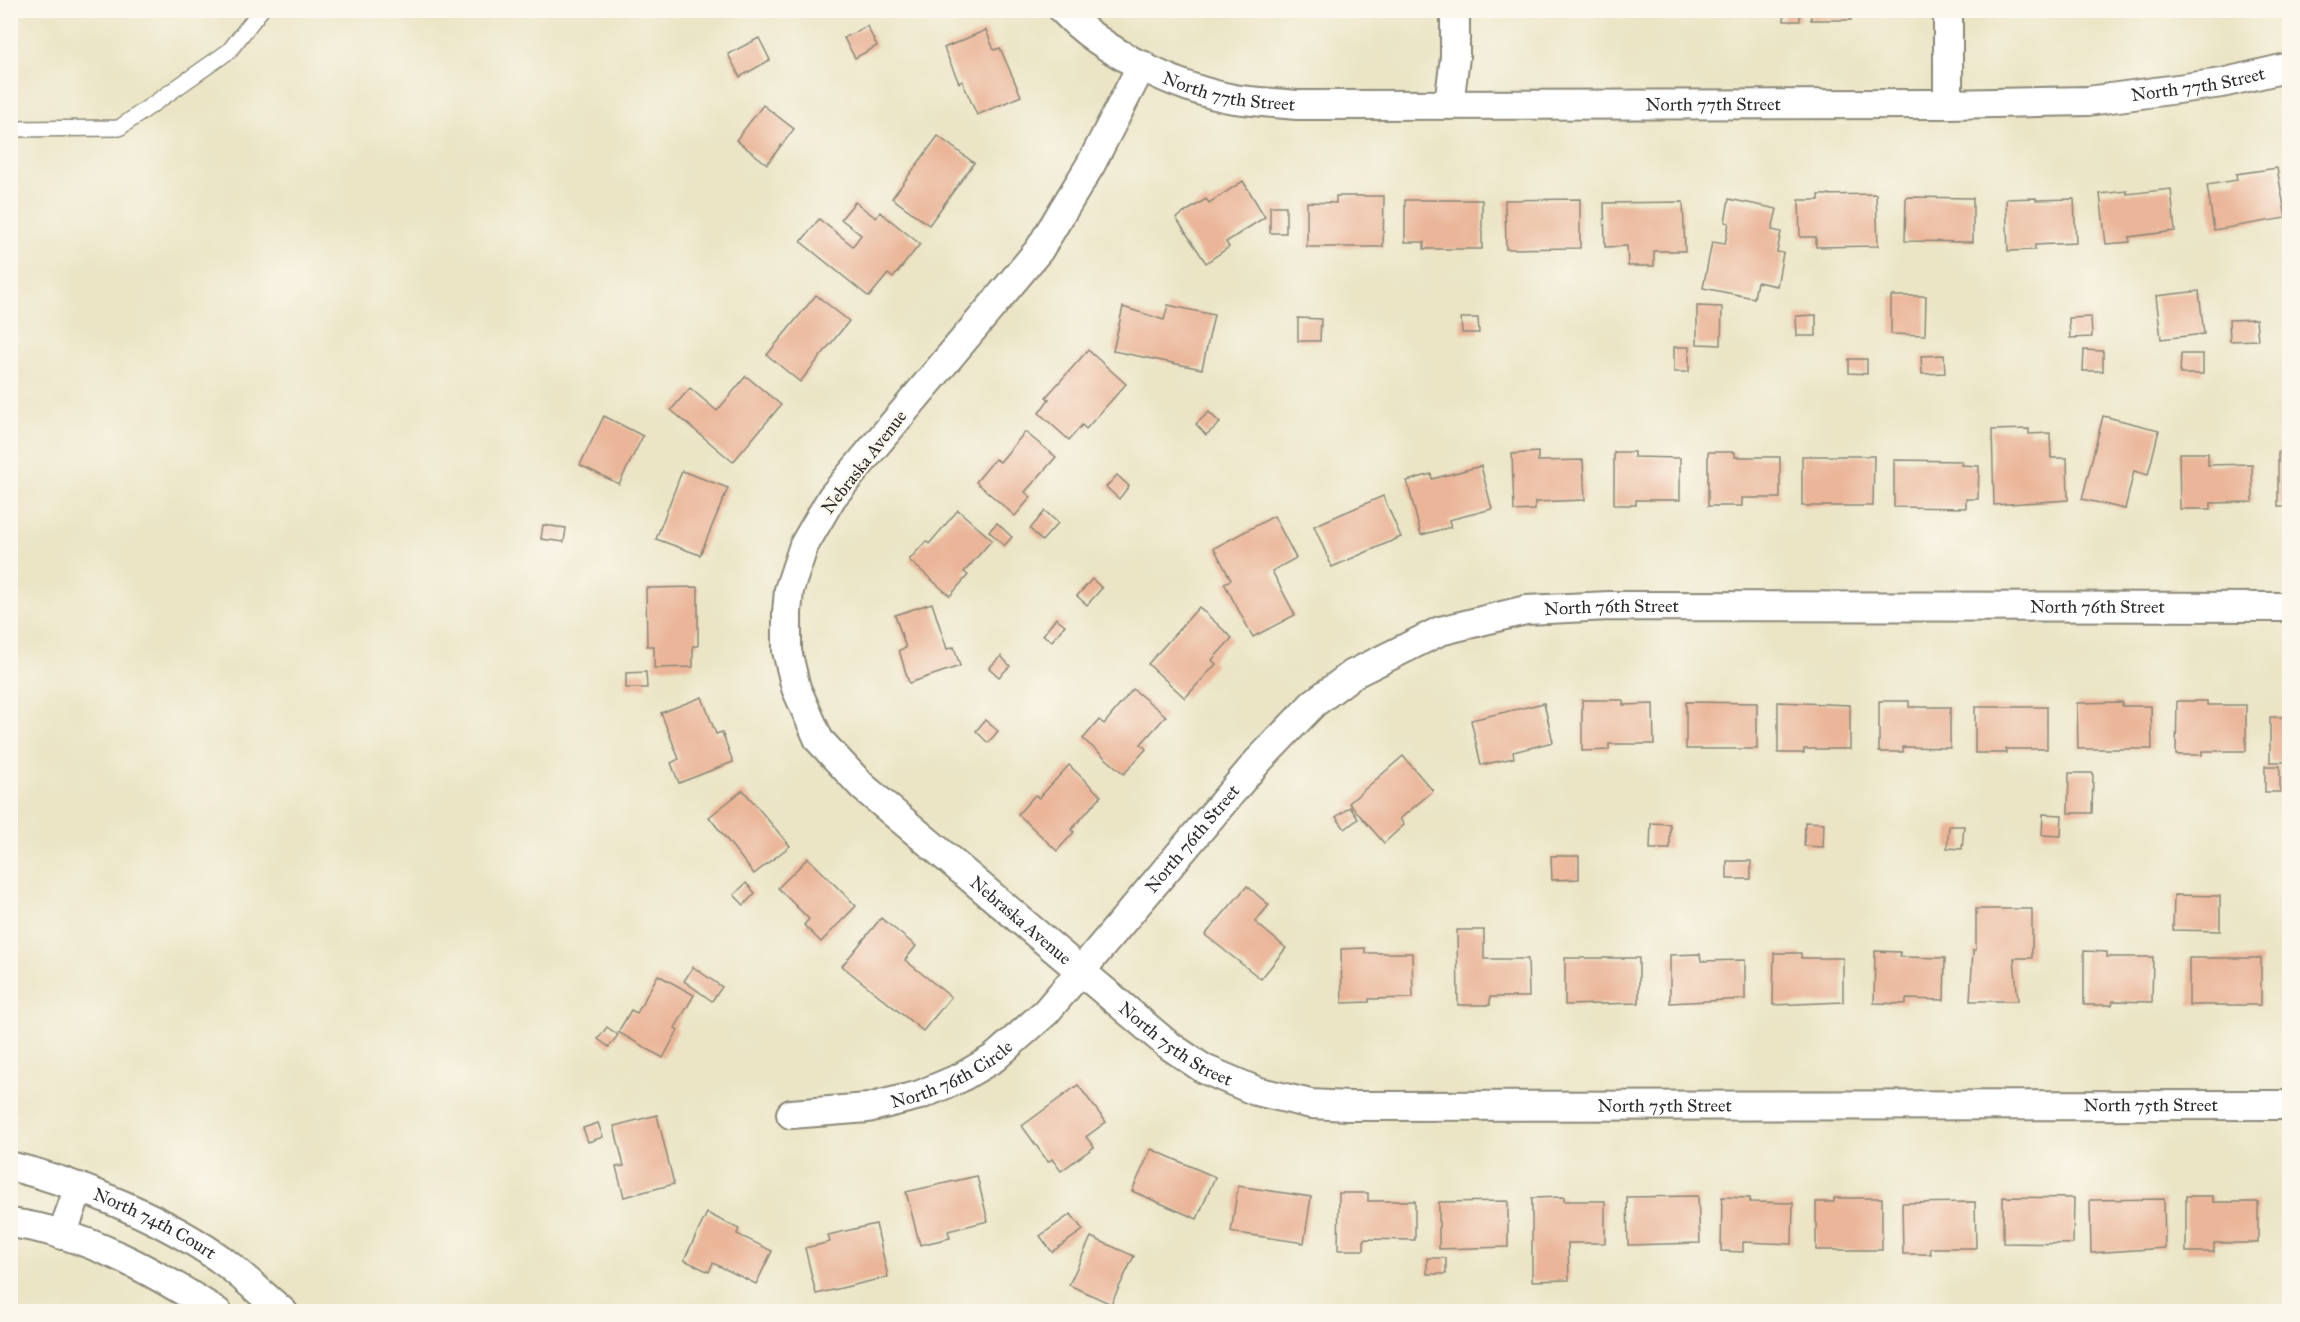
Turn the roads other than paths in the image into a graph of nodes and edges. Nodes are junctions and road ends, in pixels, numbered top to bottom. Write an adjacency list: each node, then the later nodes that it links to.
1 (261, 10): 9 (lane)
2 (1063, 10): 5 (street)
3 (1455, 10): 7 (street)
4 (1948, 10): 8 (street)
5 (1142, 65): 7 (street, North 77th Street); 11 (street, Nebraska Avenue)
6 (2289, 67): 8 (street, North 77th Street)
7 (1449, 104): 8 (street, North 77th Street)
8 (1948, 104)
9 (10, 129)
10 (2289, 607): 11 (street, North 76th Street)
11 (1081, 972): 12 (street, North 75th Street); 13 (street, North 76th Circle)
12 (2289, 1105)
13 (792, 1113)
14 (10, 1166): 15 (street, North 74th Court)
15 (79, 1187): 17 (street); 19 (street, North 74th Court)
16 (10, 1223): 17 (street)
17 (62, 1234): 18 (street)
18 (217, 1311)
19 (283, 1311)

